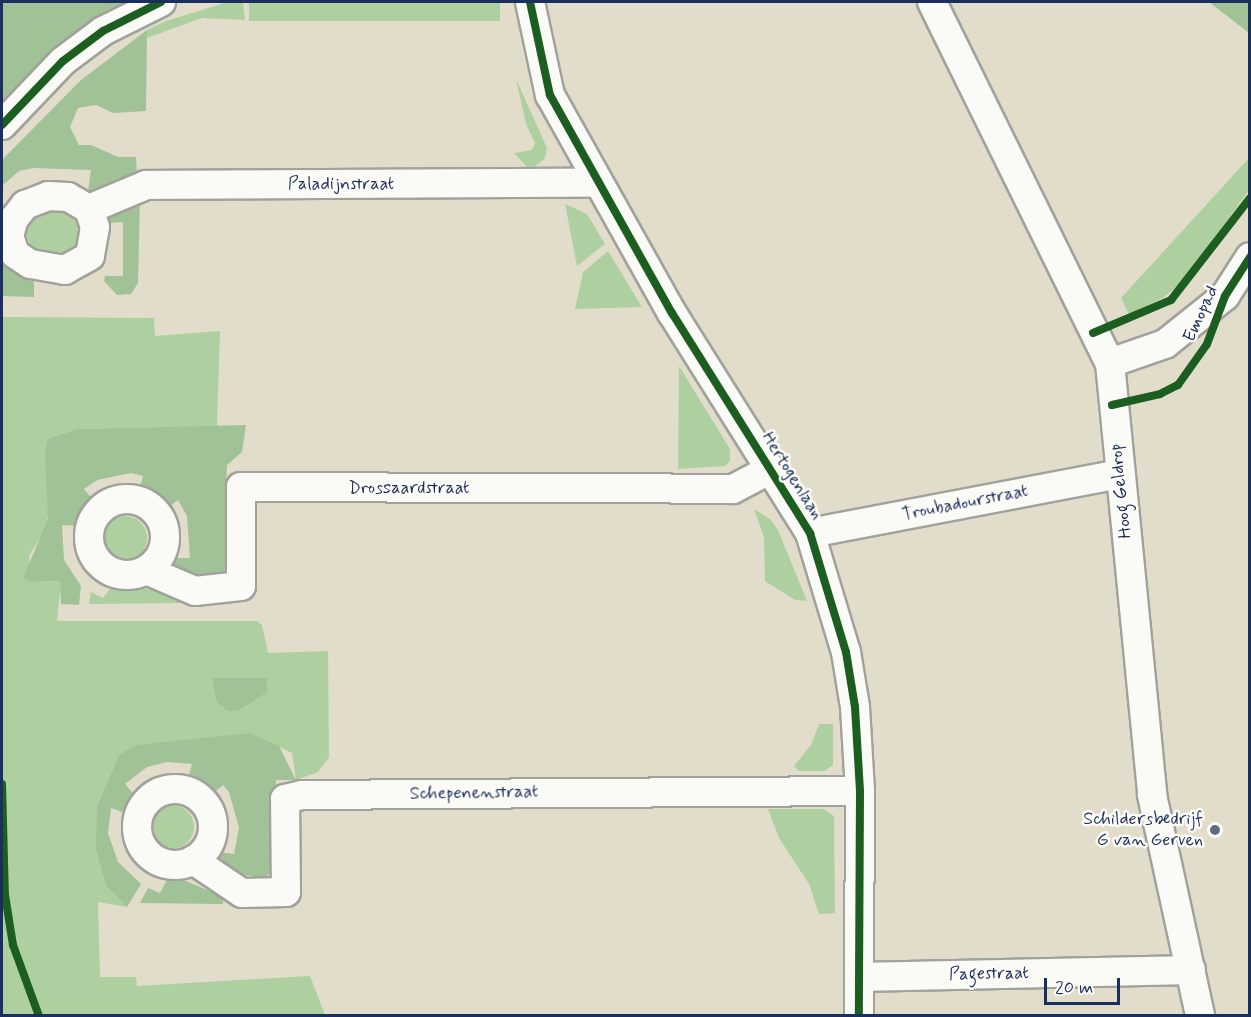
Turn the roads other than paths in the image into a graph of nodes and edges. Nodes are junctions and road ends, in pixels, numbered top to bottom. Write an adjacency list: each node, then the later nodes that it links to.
1 (530, 2): 5 (street, Hertogenlaan)
2 (932, 2): 8 (street, Hoog Geldrop)
3 (155, 3): 4 (street)
4 (2, 125)
5 (597, 183): 6 (street, Paladijnstraat); 9 (street, Hertogenlaan)
6 (89, 209)
7 (1250, 257): 8 (street, Emopad)
8 (1110, 363): 10 (street, Hoog Geldrop)
9 (771, 469): 11 (street, Hertogenlaan); 12 (street, Drossaardstraat)
10 (1120, 474): 11 (street, Troubadourstraat); 15 (street, Hoog Geldrop)
11 (810, 533): 13 (street, Hertogenlaan)
12 (146, 570)
13 (860, 791): 14 (street, Schepenenstraat); 16 (street, Hertogenlaan)
14 (193, 861)
15 (1191, 970): 16 (street, Pagestraat); 18 (street, Hoog Geldrop)
16 (860, 977): 17 (street, Hertogenlaan)
17 (859, 1016)
18 (1200, 1016)

